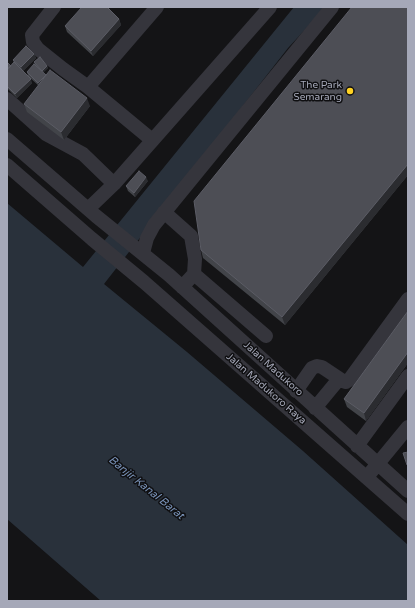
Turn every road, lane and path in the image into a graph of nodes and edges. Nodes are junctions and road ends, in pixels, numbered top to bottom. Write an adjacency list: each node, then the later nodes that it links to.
1 (54, 7): 5 (street)
2 (157, 7): 5 (street)
3 (270, 7): 8 (street)
4 (332, 7): 11 (street)
5 (88, 87): 8 (street)
6 (7, 99): 10 (street)
7 (7, 139): 12 (street)
8 (152, 140): 10 (street)
9 (7, 165): 25 (street, Jalan Madukoro Raya)
10 (114, 184): 12 (street)
11 (164, 212): 13 (street); 14 (street)
12 (96, 216): 13 (street, Jalan Madukoro)
13 (140, 250): 15 (street, Jalan Madukoro)
14 (194, 274): 15 (street); 17 (street)
15 (182, 287): 20 (street, Jalan Madukoro)
16 (408, 299): 19 (street)
17 (266, 336)
18 (408, 376): 23 (street)
19 (339, 379): 20 (street); 21 (street)
20 (296, 391): 21 (street, Jalan Madukoro)
21 (315, 408): 23 (street, Jalan Madukoro)
22 (408, 427): 24 (street)
23 (357, 446): 24 (street, Jalan Madukoro)
24 (378, 465): 25 (street); 26 (street, Jalan Madukoro)
25 (366, 477): 27 (street, Jalan Madukoro Raya)
26 (408, 491)
27 (408, 514)

